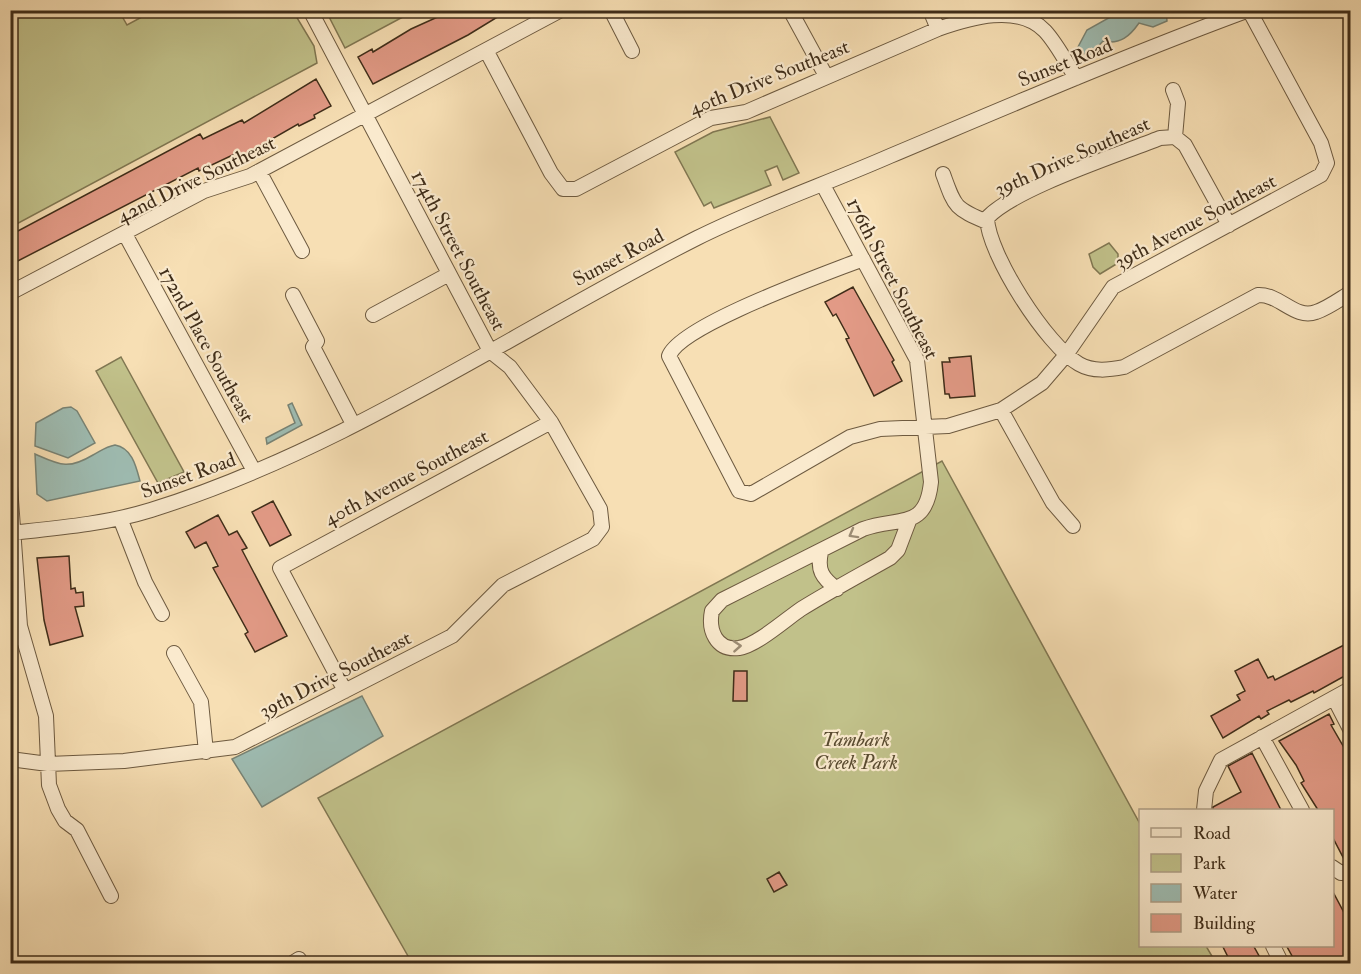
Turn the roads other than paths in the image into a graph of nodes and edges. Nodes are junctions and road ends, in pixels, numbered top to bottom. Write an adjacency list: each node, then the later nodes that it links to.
1 (310, 10): 16 (street, 174th Street Southeast)
2 (561, 10): 11 (street, 42nd Drive Southeast)
3 (611, 10): 12 (street)
4 (790, 10): 13 (street)
5 (930, 10): 10 (street)
6 (1039, 10): 9 (street)
7 (1249, 10): 14 (street, Sunset Road); 22 (street, 39th Avenue Southeast)
8 (1004, 13): 9 (street, 40th Drive Southeast); 10 (street, 40th Drive Southeast)
9 (1031, 23): 14 (street, 40th Drive Southeast)
10 (938, 28): 13 (street, 40th Drive Southeast)
11 (486, 50): 13 (street, 40th Drive Southeast); 16 (street, 42nd Drive Southeast)
12 (632, 51)
13 (826, 76)
14 (1076, 78): 20 (street, Sunset Road)
15 (1173, 90): 17 (street)
16 (365, 114): 18 (street, 42nd Drive Southeast); 26 (street, 174th Street Southeast)
17 (1175, 136): 21 (street, 39th Drive Southeast); 22 (street)
18 (259, 171): 23 (street, 42nd Drive Southeast); 24 (street)
19 (942, 174): 21 (street)
20 (823, 185): 25 (street, 176th Street Southeast); 31 (street, Sunset Road)
21 (987, 220): 32 (street)
22 (1229, 225): 32 (street, 39th Avenue Southeast)
23 (125, 234): 27 (street, 42nd Drive Southeast); 37 (street, 172nd Place Southeast)
24 (302, 251)
25 (863, 259): 36 (street, 176th Street Southeast); 36 (street, 39th Avenue Southeast)
26 (449, 274): 30 (street); 31 (street, 174th Street Southeast)
27 (10, 293)
28 (1350, 293): 32 (street)
29 (293, 295): 35 (street)
30 (373, 315)
31 (490, 351): 34 (street, 174th Street Southeast); 35 (street, Sunset Road)
32 (1066, 355): 33 (street, 39th Avenue Southeast)
33 (1001, 410): 36 (street, 39th Avenue Southeast); 41 (street)
34 (550, 422): 42 (street, 174th Street Southeast); 50 (street, 40th Avenue Southeast)
35 (353, 424): 37 (street, Sunset Road)
36 (926, 426): 40 (street, 176th Street Southeast)
37 (254, 471): 39 (street, Sunset Road)
38 (10, 486): 43 (street)
39 (120, 518): 43 (street, Sunset Road); 46 (street)
40 (909, 521): 44 (street, one-way to 44); 45 (street)
41 (1073, 526)
42 (602, 527): 50 (street, 39th Drive Southeast)
43 (12, 533): 47 (street)
44 (821, 552): 45 (street); 45 (street, one-way to 45)
45 (837, 589)
46 (162, 614)
47 (15, 626): 56 (street)
48 (174, 652): 54 (street)
49 (1350, 689): 51 (street)
50 (345, 691): 54 (street, 39th Drive Southeast)
51 (1334, 698): 52 (street); 53 (street)
52 (1350, 729)
53 (1262, 737): 57 (street); 58 (street)
54 (206, 752): 56 (street, 39th Drive Southeast)
55 (10, 759): 56 (street)
56 (48, 764): 59 (street)
57 (1204, 809)
58 (1301, 809)
59 (111, 896)
60 (1274, 947): 61 (street)
61 (1282, 963)

